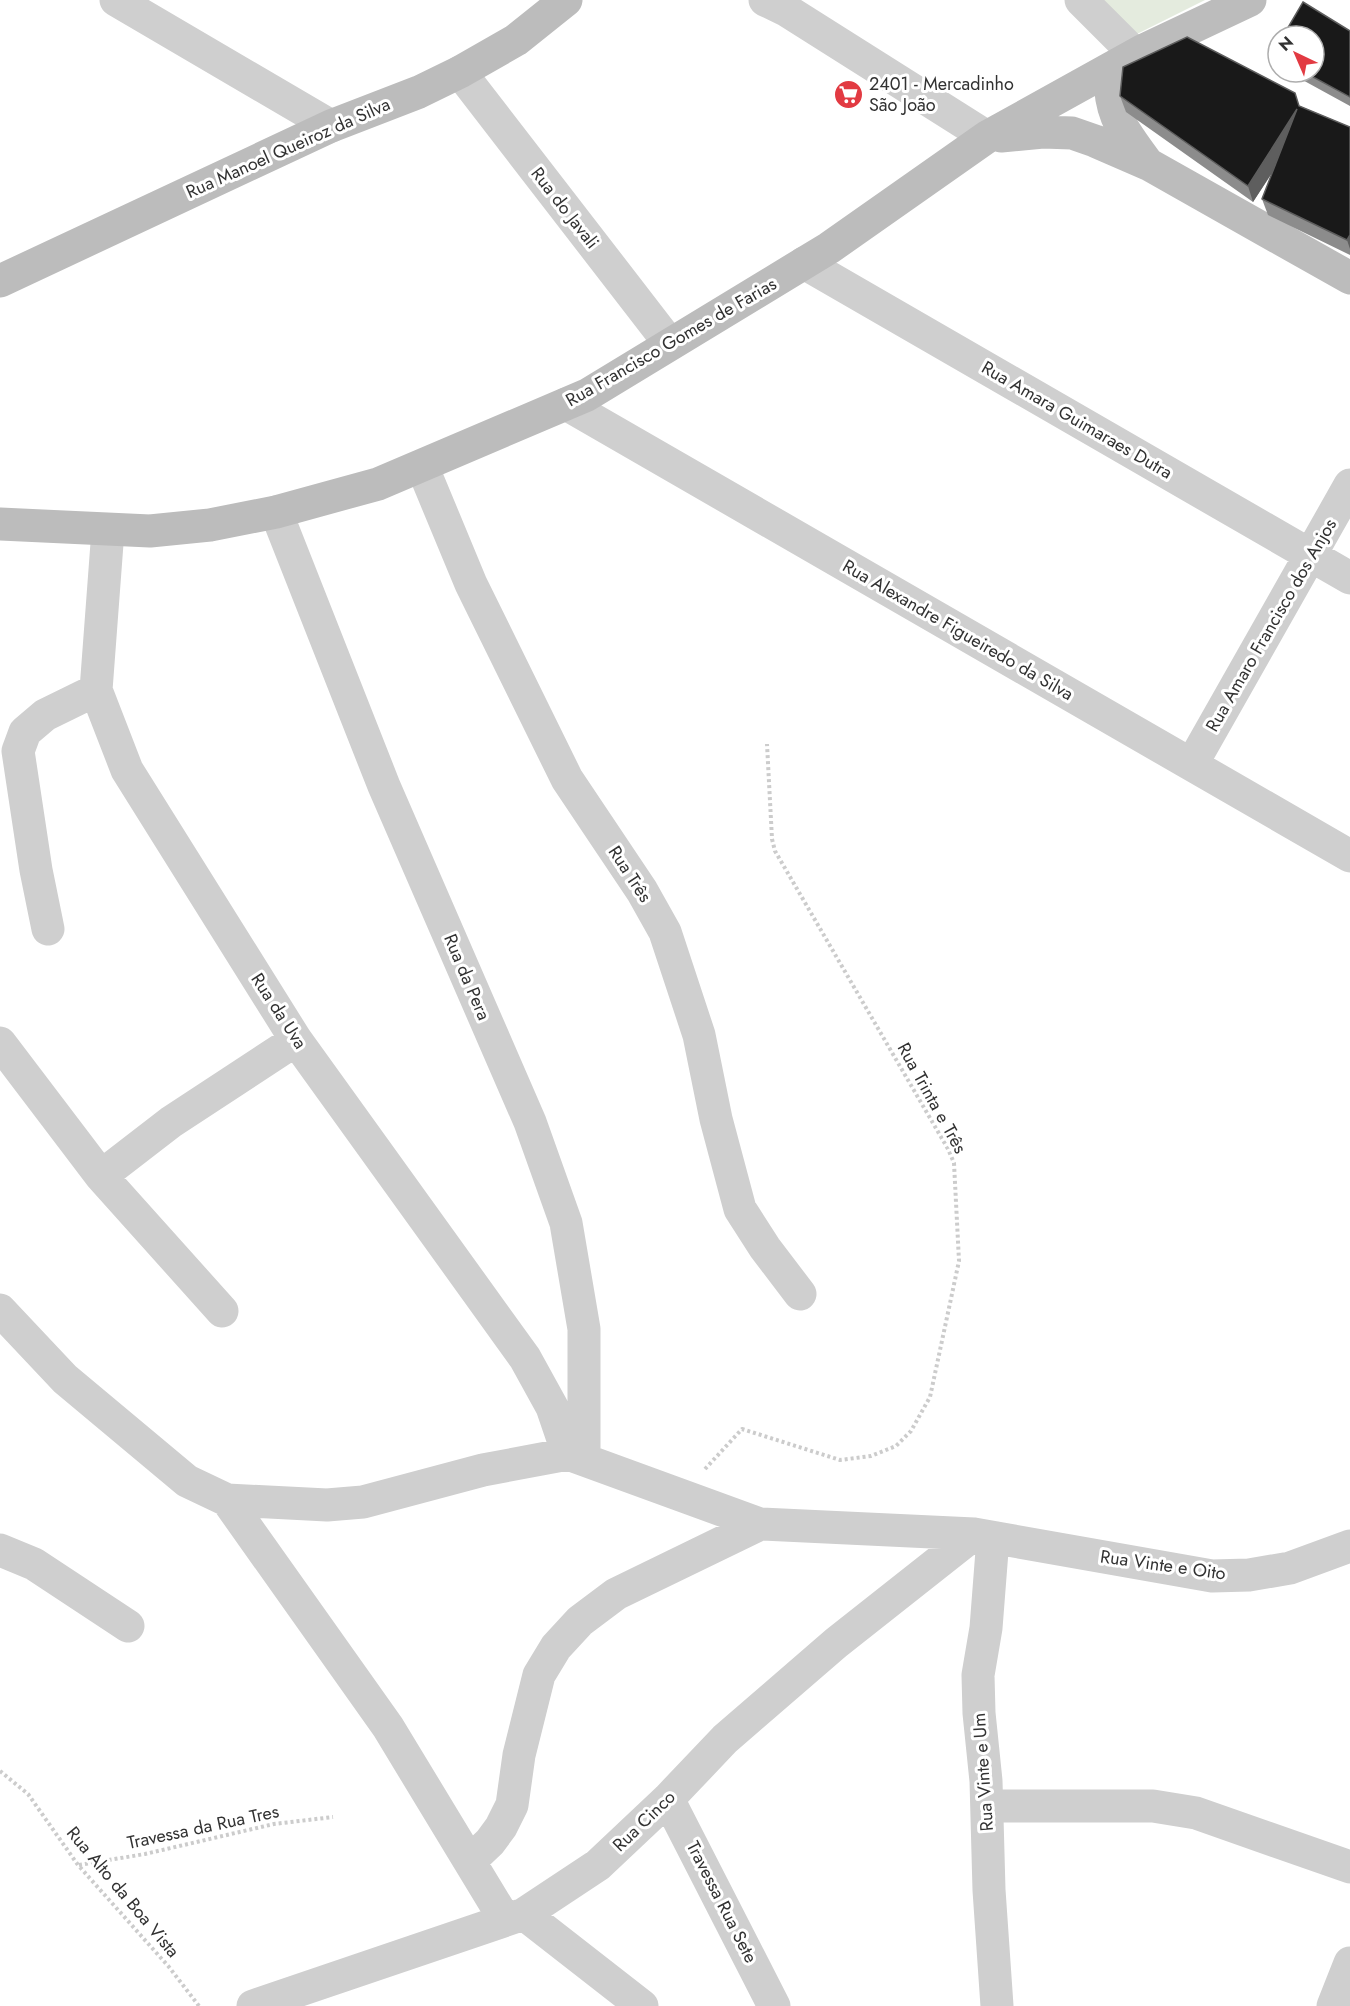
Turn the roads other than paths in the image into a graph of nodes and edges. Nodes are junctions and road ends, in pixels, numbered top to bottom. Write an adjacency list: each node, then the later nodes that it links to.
1 (116, 0): 8 (street)
2 (566, 0): 7 (street, Rua Manoel Queiroz da Silva)
3 (1081, 0): 6 (street)
4 (1250, 0): 6 (street, Rua Francisco Gomes de Farias)
5 (782, 3): 9 (street)
6 (1123, 62): 9 (street, Rua Francisco Gomes de Farias); 10 (street)
7 (460, 72): 8 (street, Rua Manoel Queiroz da Silva); 14 (street, Rua do Javali)
8 (331, 126): 13 (street, Rua Manoel Queiroz da Silva)
9 (987, 137): 10 (street); 11 (street, Rua Francisco Gomes de Farias)
10 (1148, 164): 12 (street)
11 (804, 263): 14 (street, Rua Francisco Gomes de Farias); 21 (street, Rua Amara Guimaraes Dutra)
12 (1350, 278)
13 (0, 281)
14 (670, 344): 15 (street, Rua Francisco Gomes de Farias)
15 (566, 404): 16 (street, Rua Francisco Gomes de Farias); 24 (street, Rua Alexandre Figueiredo da Silva)
16 (422, 465): 18 (street, Rua Francisco Gomes de Farias); 30 (street, Rua Três)
17 (1350, 485): 21 (street, Rua Amaro Francisco dos Anjos)
18 (276, 512): 20 (street, Rua Francisco Gomes de Farias); 33 (street, Rua da Pera)
19 (0, 524): 20 (street, Rua Francisco Gomes de Farias)
20 (108, 530): 23 (street, Rua da Uva)
21 (1310, 555): 22 (street, Rua Amara Guimaraes Dutra); 24 (street, Rua Amaro Francisco dos Anjos)
22 (1350, 578)
23 (96, 690): 26 (street); 27 (street, Rua da Uva)
24 (1192, 764): 25 (street, Rua Alexandre Figueiredo da Silva)
25 (1350, 856)
26 (48, 929)
27 (296, 1040): 29 (street); 33 (street, Rua da Uva)
28 (0, 1043): 29 (street)
29 (102, 1176): 32 (street)
30 (800, 1294)
31 (0, 1310): 34 (street)
32 (222, 1311)
33 (576, 1456): 34 (street); 35 (street)
34 (227, 1500): 42 (street)
35 (760, 1524): 36 (street, Rua Vinte e Oito); 42 (street)
36 (984, 1536): 37 (street, Rua Vinte e Oito); 40 (street, Rua Cinco); 41 (street, Rua Vinte e Um)
37 (1350, 1546)
38 (0, 1550): 39 (street)
39 (128, 1626)
40 (668, 1799): 44 (street, Rua Cinco); 48 (street, Travessa Rua Sete)
41 (987, 1806): 43 (street); 49 (street, Rua Vinte e Um)
42 (470, 1861): 44 (street)
43 (1345, 1865)
44 (514, 1917): 46 (street, Rua Cinco); 47 (street)
45 (1350, 1963): 50 (street)
46 (253, 2006)
47 (642, 2006)
48 (774, 2006)
49 (997, 2006)
50 (1333, 2006)

